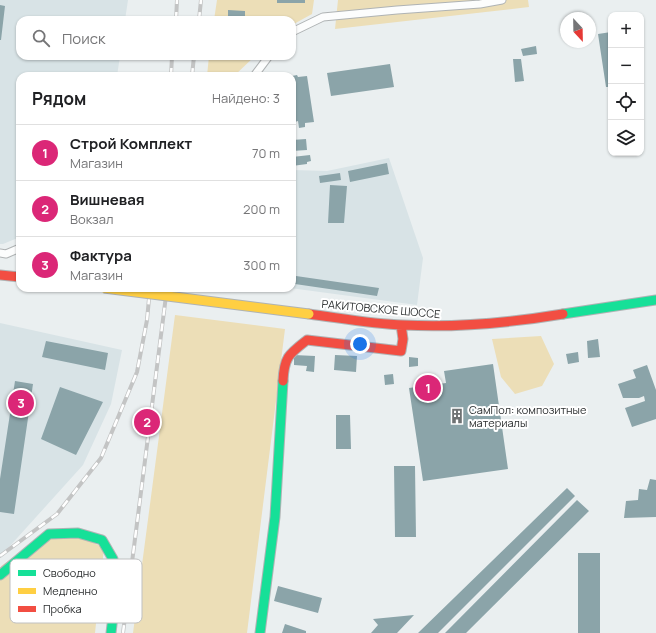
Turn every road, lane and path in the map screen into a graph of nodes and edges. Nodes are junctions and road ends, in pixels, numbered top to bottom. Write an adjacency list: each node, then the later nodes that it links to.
1 (502, 0): 2 (street)
2 (296, 30)
3 (266, 60): 4 (street)
4 (257, 72)
5 (16, 250): 6 (street)
6 (0, 253)
7 (0, 275): 8 (street)
8 (16, 277)
9 (136, 292): 11 (street, РАКИТОВСКОЕ ШОССЕ, bridge)
10 (656, 300): 11 (street, РАКИТОВСКОЕ ШОССЕ)
11 (401, 325): 18 (street)
12 (19, 559): 13 (street)
13 (113, 559)
14 (10, 567): 15 (street)
15 (0, 575)
16 (112, 623): 17 (street)
17 (111, 633)
18 (260, 633)

